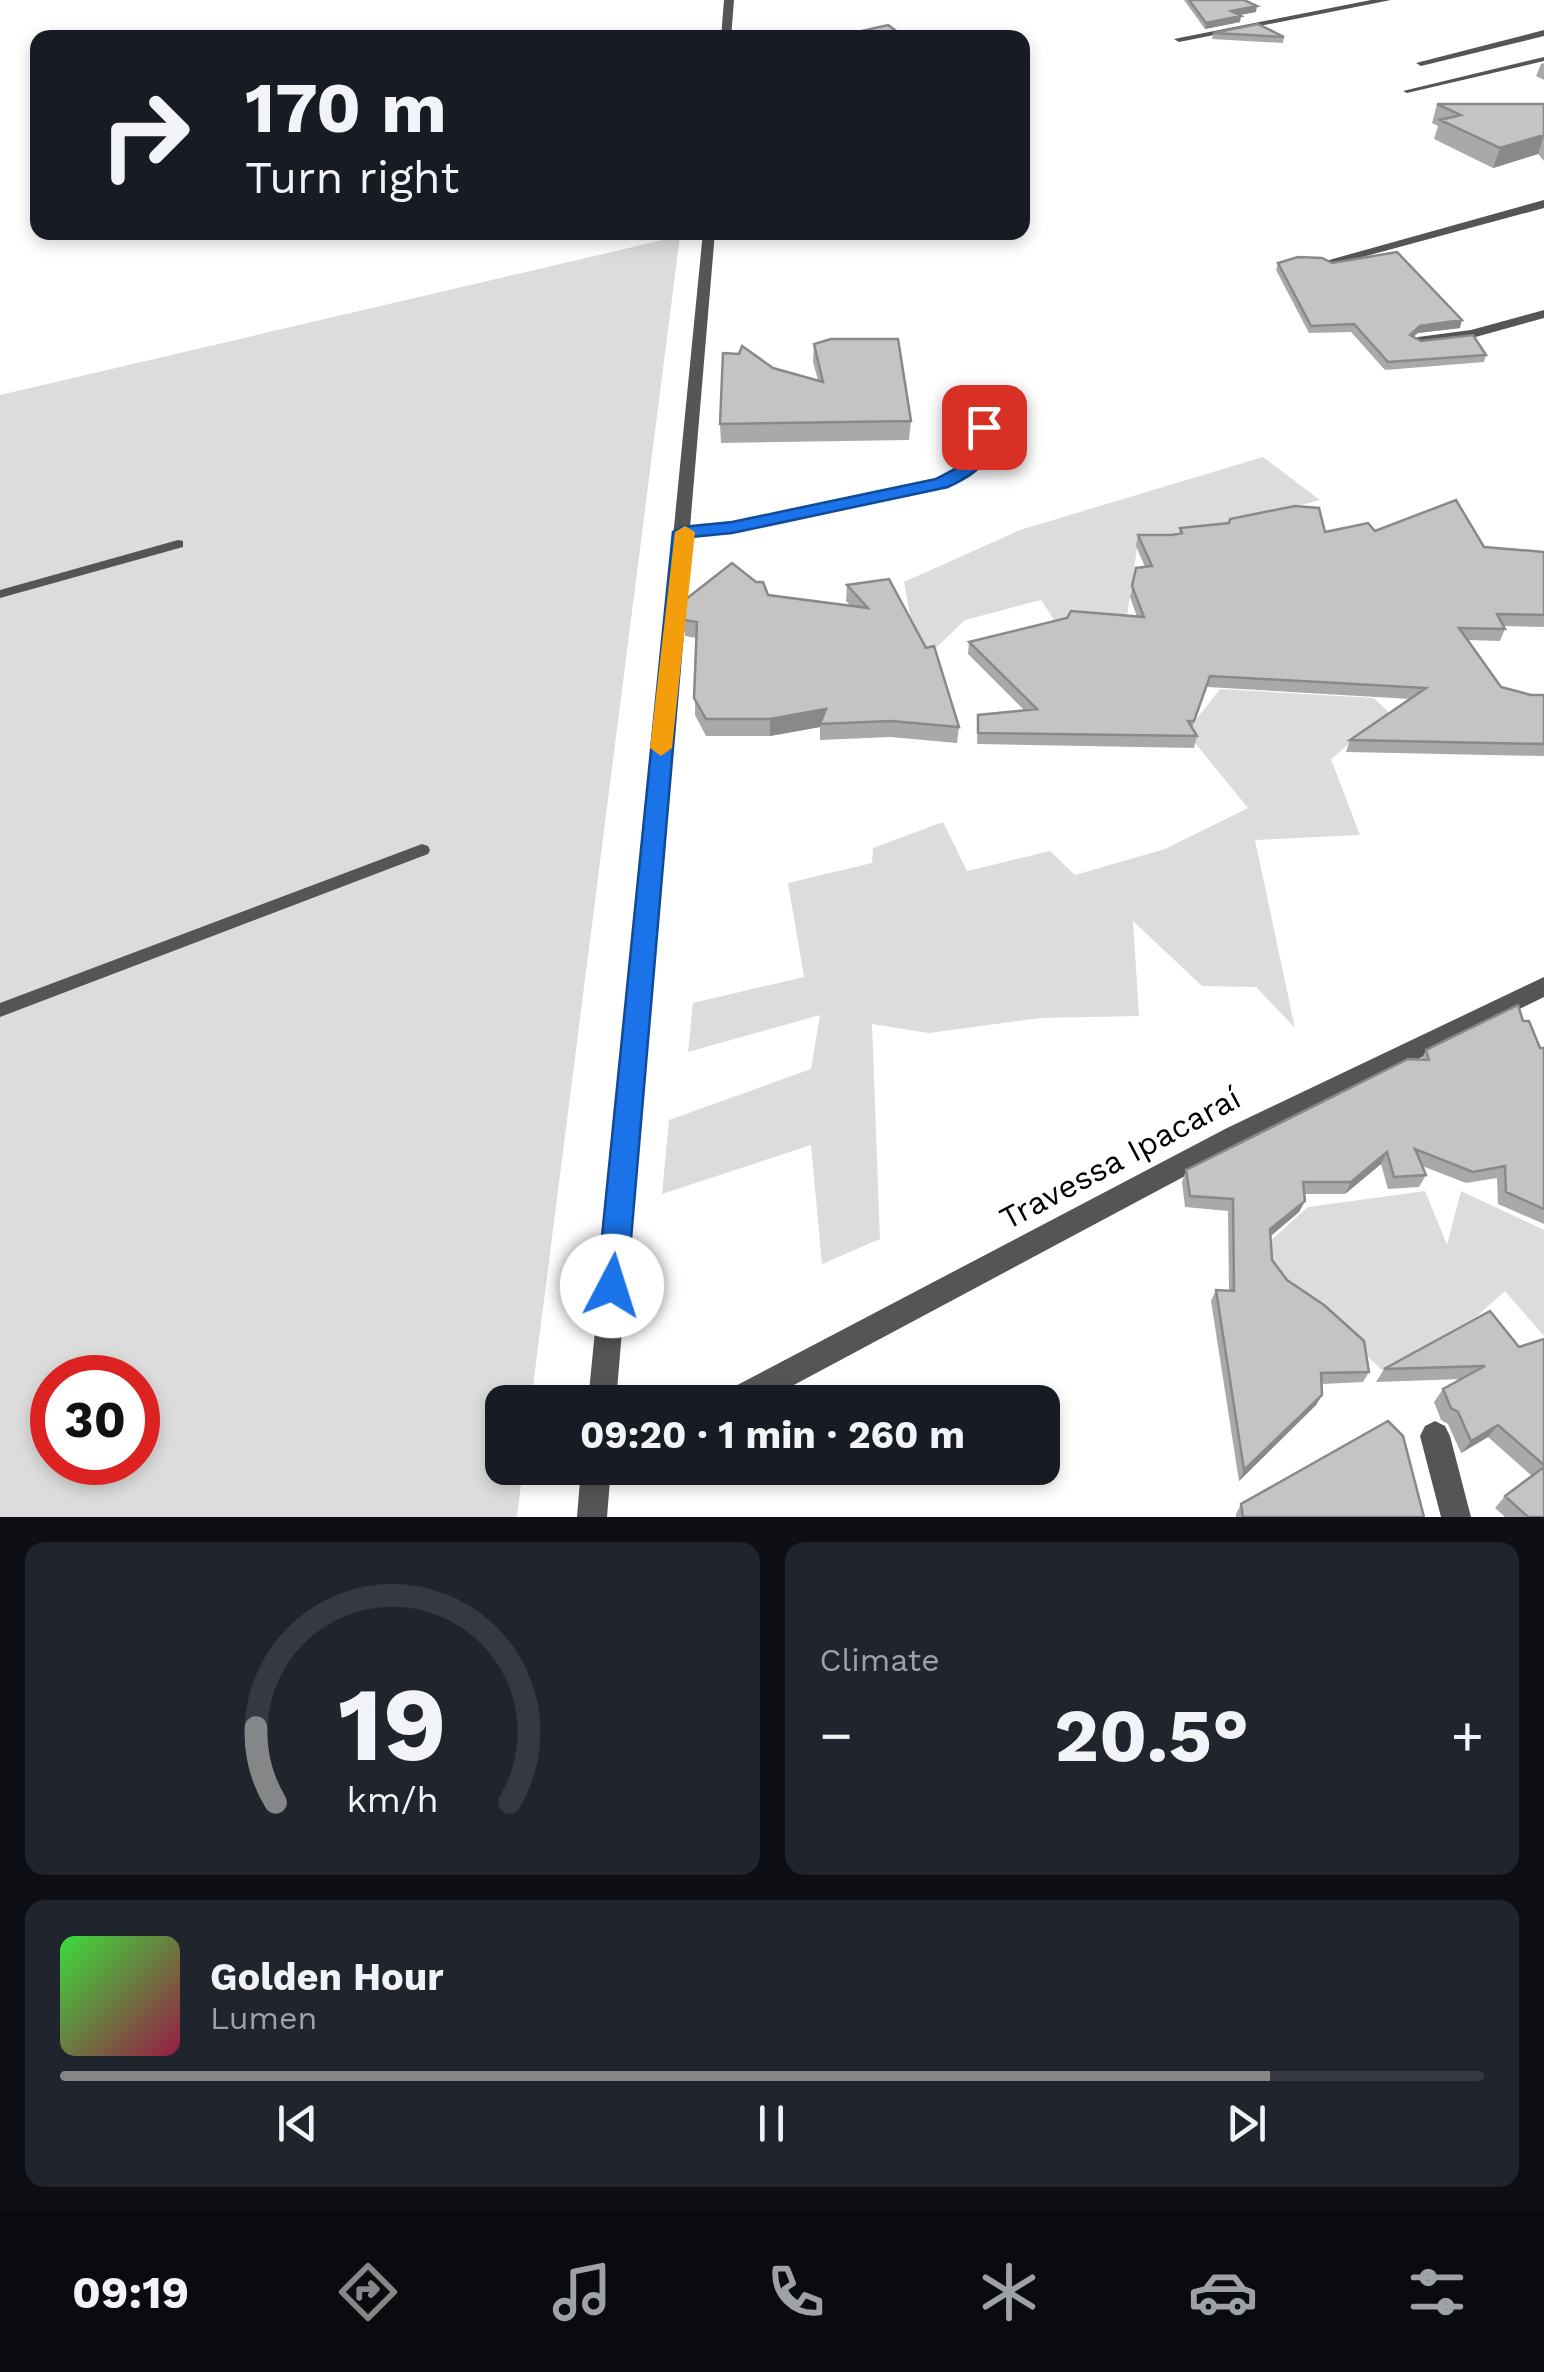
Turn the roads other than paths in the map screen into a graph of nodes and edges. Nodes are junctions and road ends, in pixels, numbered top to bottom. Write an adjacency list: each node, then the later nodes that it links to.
1 (729, 0): 3 (street)
2 (1386, 0): 5 (street)
3 (727, 30)
4 (1544, 33): 7 (street)
5 (1178, 39)
6 (1544, 59): 8 (lane)
7 (1421, 63)
8 (1407, 91)
9 (1544, 204): 11 (street)
10 (708, 240): 15 (street)
11 (1329, 262)
12 (1544, 314): 13 (street)
13 (1418, 341)
14 (985, 401): 15 (lane)
15 (682, 532): 21 (street)
16 (178, 544): 17 (lane)
17 (0, 594)
18 (422, 850): 20 (lane)
19 (1544, 986): 22 (street, Travessa Ipacaraí)
20 (0, 1010)
21 (604, 1385)
22 (766, 1385)
23 (1435, 1436): 26 (street)
24 (598, 1485): 25 (street)
25 (592, 1517)
26 (1456, 1517)

